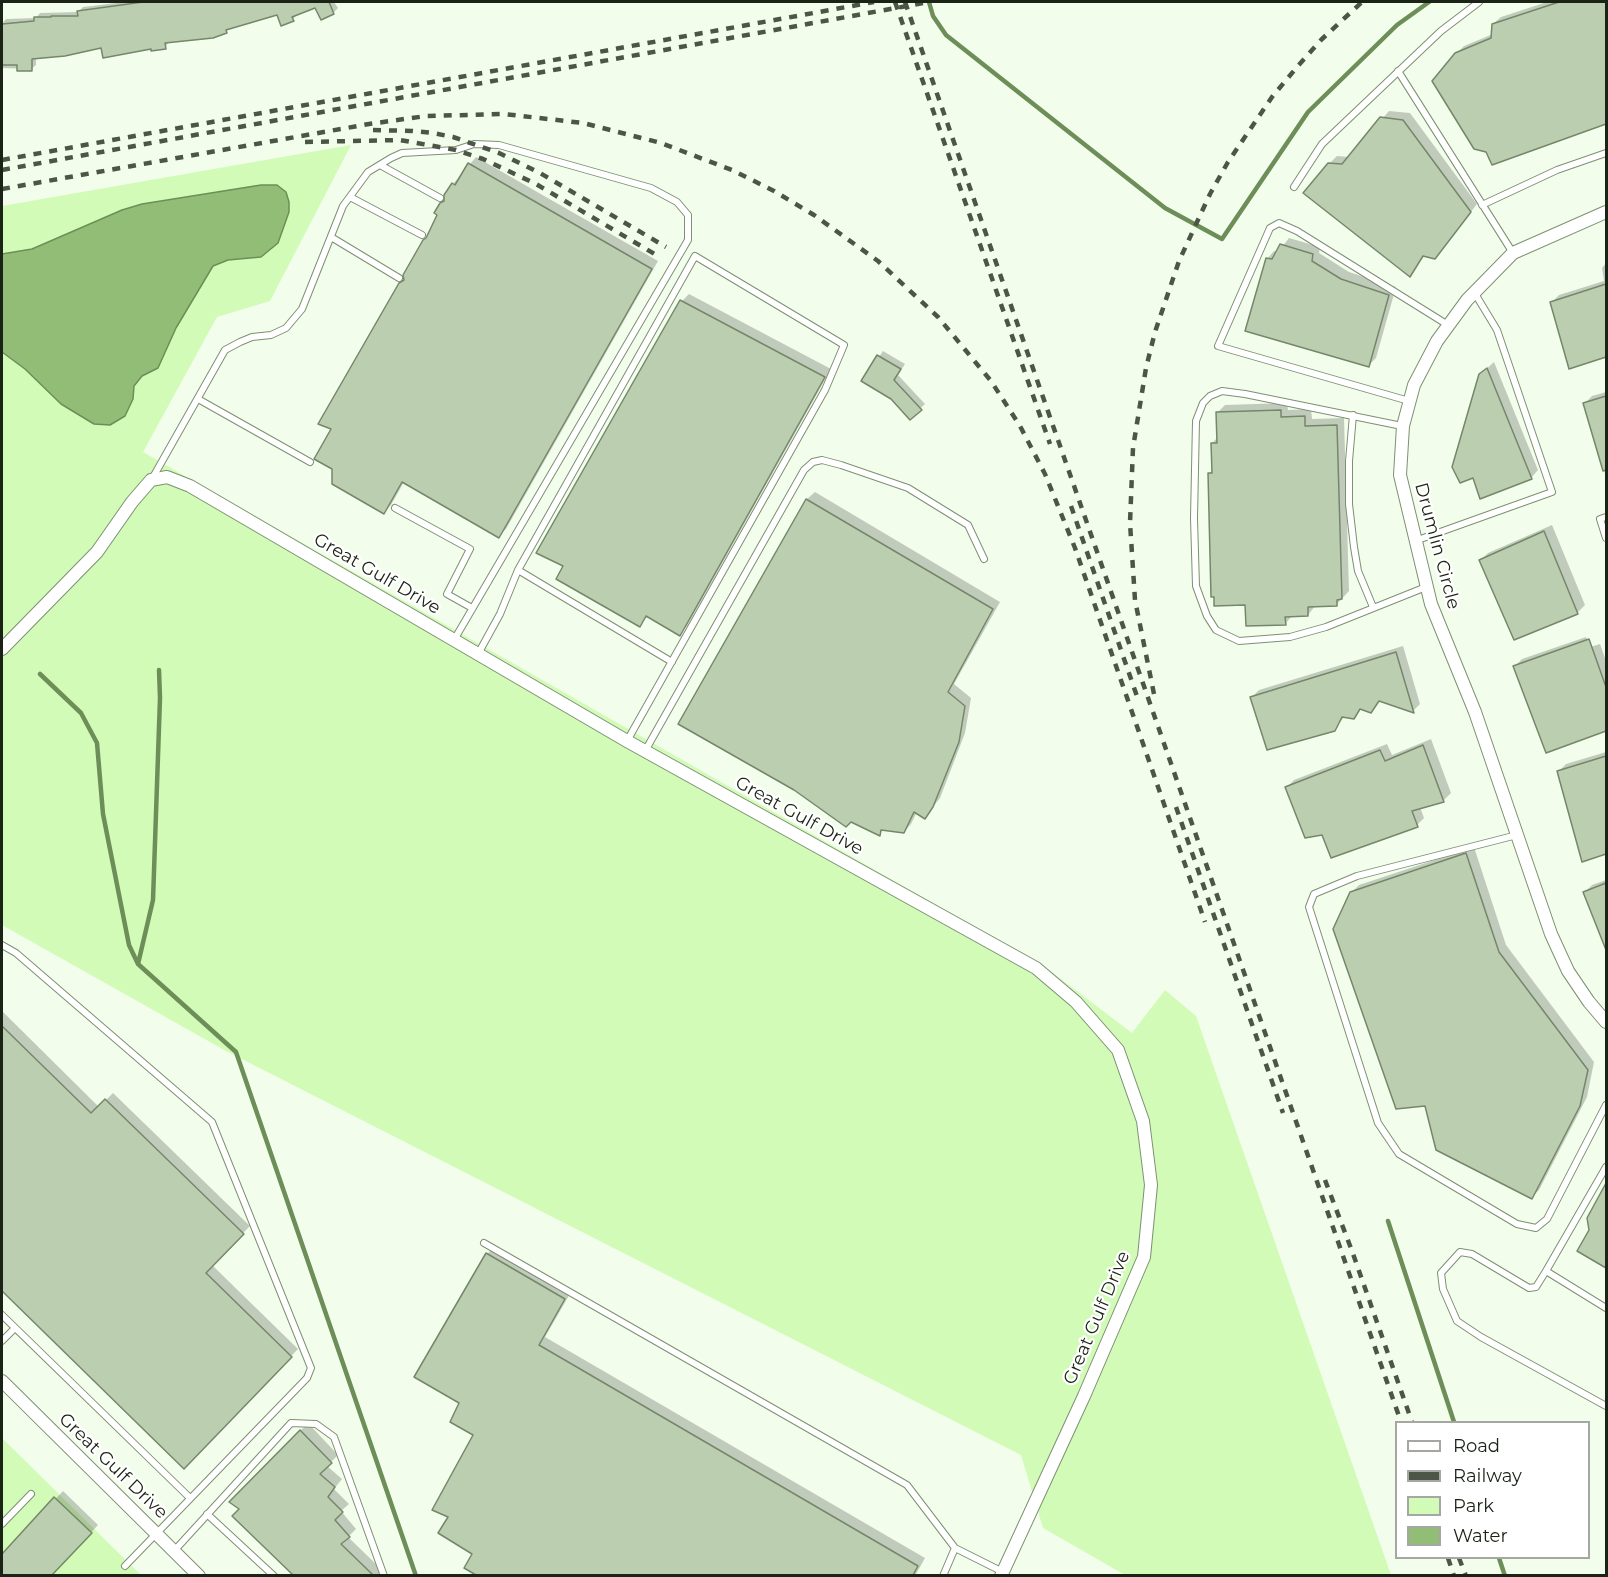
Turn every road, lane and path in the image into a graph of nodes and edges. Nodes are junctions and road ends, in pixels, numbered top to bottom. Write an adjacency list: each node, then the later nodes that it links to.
1 (1479, 2): 2 (lane)
2 (1398, 71): 5 (lane); 8 (lane)
3 (1606, 153): 8 (lane)
4 (380, 165): 6 (lane); 7 (lane); 30 (lane)
5 (1294, 187)
6 (350, 197): 10 (lane); 11 (lane)
7 (440, 198)
8 (1482, 205): 12 (lane)
9 (1606, 212): 12 (street, Drumlin Circle)
10 (422, 235)
11 (331, 237): 13 (lane); 16 (lane)
12 (1513, 253): 14 (street, Drumlin Circle)
13 (399, 278)
14 (1474, 292): 15 (street, Drumlin Circle); 25 (lane)
15 (1448, 326): 17 (street, Drumlin Circle); 17 (lane)
16 (198, 399): 20 (lane); 21 (lane)
17 (1410, 401): 19 (street, Drumlin Circle)
18 (1353, 415): 19 (lane); 29 (lane); 29 (lane)
19 (1403, 426): 25 (street, Drumlin Circle)
20 (310, 462)
21 (151, 480): 31 (street, Great Gulf Drive); 32 (street)
22 (395, 508): 30 (lane)
23 (1606, 517): 24 (lane)
24 (1606, 538)
25 (1415, 541): 28 (street, Drumlin Circle)
26 (984, 560): 36 (lane)
27 (518, 570): 33 (lane); 34 (lane); 34 (lane)
28 (1426, 586): 29 (lane); 37 (street, Drumlin Circle)
29 (1373, 607)
30 (472, 608): 31 (lane)
31 (454, 640): 33 (street, Great Gulf Drive)
32 (2, 649)
33 (478, 654): 35 (street, Great Gulf Drive)
34 (672, 662): 35 (lane)
35 (627, 741): 36 (street, Great Gulf Drive)
36 (645, 751): 58 (street, Great Gulf Drive)
37 (1517, 835): 39 (street, Drumlin Circle); 40 (lane)
38 (2, 945): 51 (lane)
39 (1606, 1022)
40 (1606, 1105)
41 (1606, 1167): 43 (lane)
42 (484, 1243): 55 (lane)
43 (1546, 1271): 44 (lane); 49 (lane)
44 (1606, 1308)
45 (2, 1315): 46 (lane)
46 (15, 1328): 47 (lane); 51 (lane)
47 (2, 1341)
48 (2, 1381): 54 (street, Great Gulf Drive)
49 (1606, 1406)
50 (31, 1494): 53 (lane)
51 (190, 1498): 54 (lane)
52 (207, 1514): 56 (lane); 60 (lane); 61 (lane)
53 (2, 1524)
54 (156, 1533): 56 (street, Great Gulf Drive); 57 (lane)
55 (955, 1548): 58 (lane); 62 (lane)
56 (174, 1551): 59 (street, Great Gulf Drive)
57 (125, 1566)
58 (1002, 1574)
59 (199, 1575)
60 (273, 1575)
61 (384, 1575)
62 (943, 1575)

